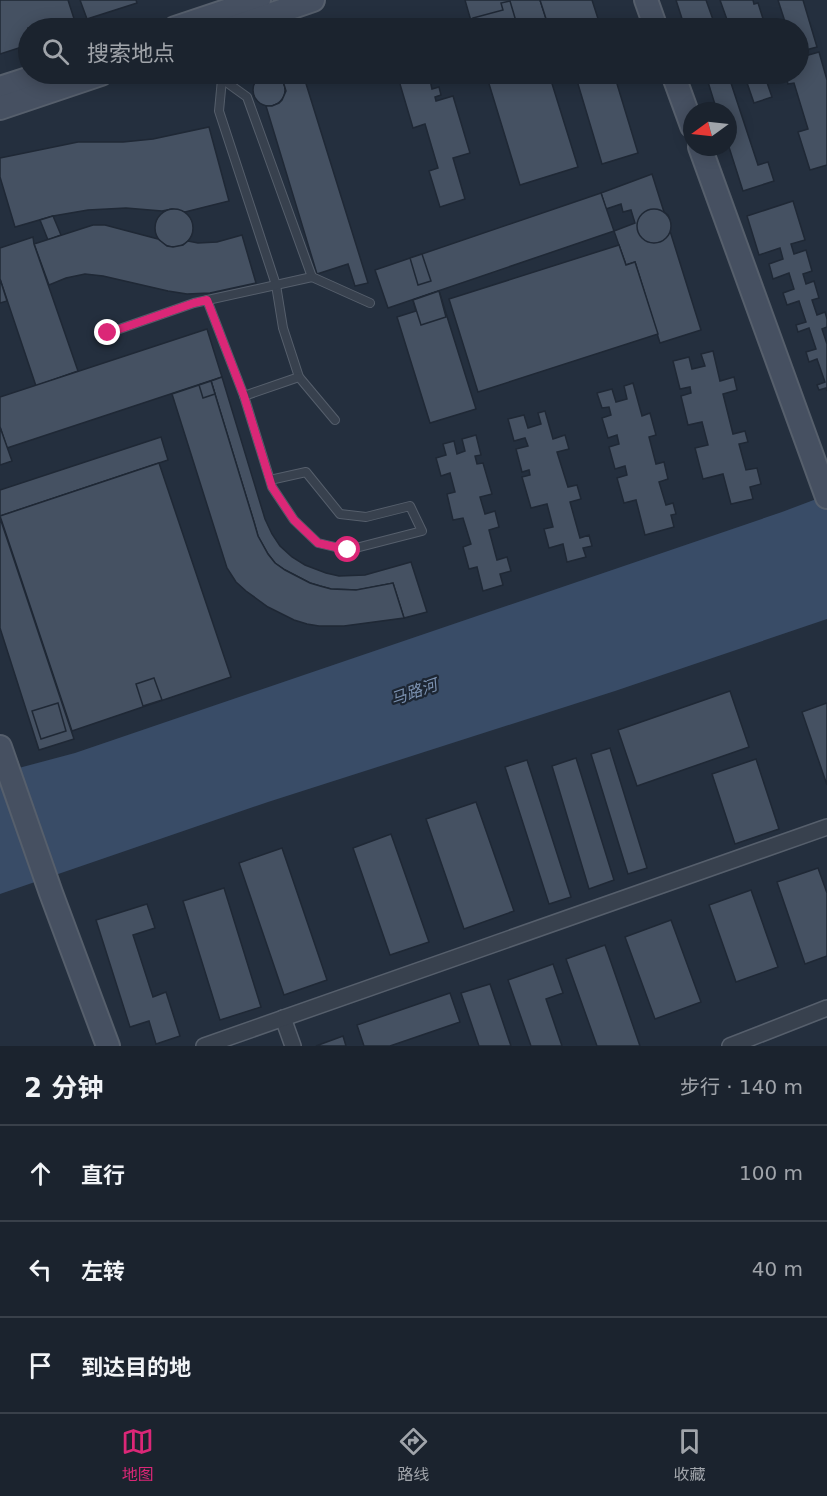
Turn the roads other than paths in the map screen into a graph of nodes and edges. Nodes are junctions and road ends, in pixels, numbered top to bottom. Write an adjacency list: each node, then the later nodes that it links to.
1 (259, 0): 4 (street)
2 (313, 0): 5 (street)
3 (646, 0): 6 (street)
4 (205, 18)
5 (261, 18)
6 (652, 18)
7 (18, 82): 12 (street)
8 (71, 84): 14 (street)
9 (221, 84): 17 (lane)
10 (231, 84): 16 (lane)
11 (677, 84): 13 (street)
12 (0, 88)
13 (683, 102)
14 (0, 108)
15 (703, 156): 25 (street)
16 (312, 277): 17 (lane); 19 (lane)
17 (276, 285): 18 (lane); 21 (lane)
18 (207, 300): 20 (lane); 22 (lane)
19 (370, 303)
20 (108, 333)
21 (299, 377): 22 (lane); 23 (lane)
22 (244, 396): 24 (lane)
23 (335, 420)
24 (270, 480): 24 (lane)
25 (827, 497)
26 (0, 748): 30 (street)
27 (827, 827): 29 (street)
28 (827, 1008): 33 (street)
29 (283, 1018): 31 (street); 32 (street)
30 (108, 1046)
31 (204, 1046)
32 (293, 1046)
33 (729, 1046)

